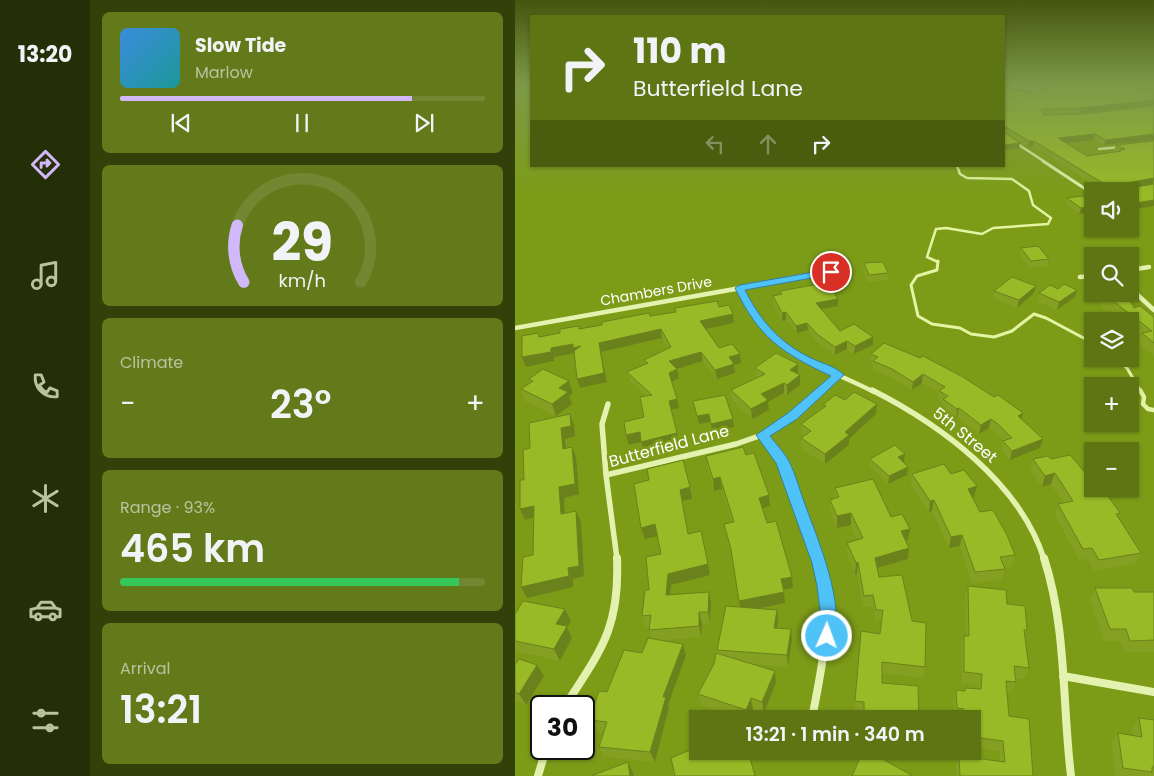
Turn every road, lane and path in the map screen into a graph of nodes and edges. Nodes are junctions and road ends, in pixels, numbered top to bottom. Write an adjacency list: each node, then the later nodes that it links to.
1 (1005, 136): 4 (street)
2 (1125, 147): 3 (street)
3 (1099, 149)
4 (1084, 188)
5 (847, 267): 8 (lane)
6 (1149, 267): 7 (street)
7 (1139, 269)
8 (831, 272): 11 (lane); 12 (street, Chambers Drive)
9 (1080, 277): 10 (street)
10 (1084, 277)
11 (838, 284)
12 (740, 288): 15 (street, Chambers Drive); 16 (street, 5th Street)
13 (1139, 296): 14 (street)
14 (1154, 310)
15 (515, 328)
16 (839, 375): 18 (street, Butterfield Lane); 20 (street, 5th Street)
17 (608, 404): 19 (street)
18 (762, 435): 19 (street, Butterfield Lane); 23 (street)
19 (606, 475): 22 (street, Butterfield Lane)
20 (1063, 676): 21 (street); 26 (street, 5th Street)
21 (1154, 692)
22 (572, 695)
23 (814, 710)
24 (543, 760): 25 (street)
25 (538, 776)
26 (1071, 776)

